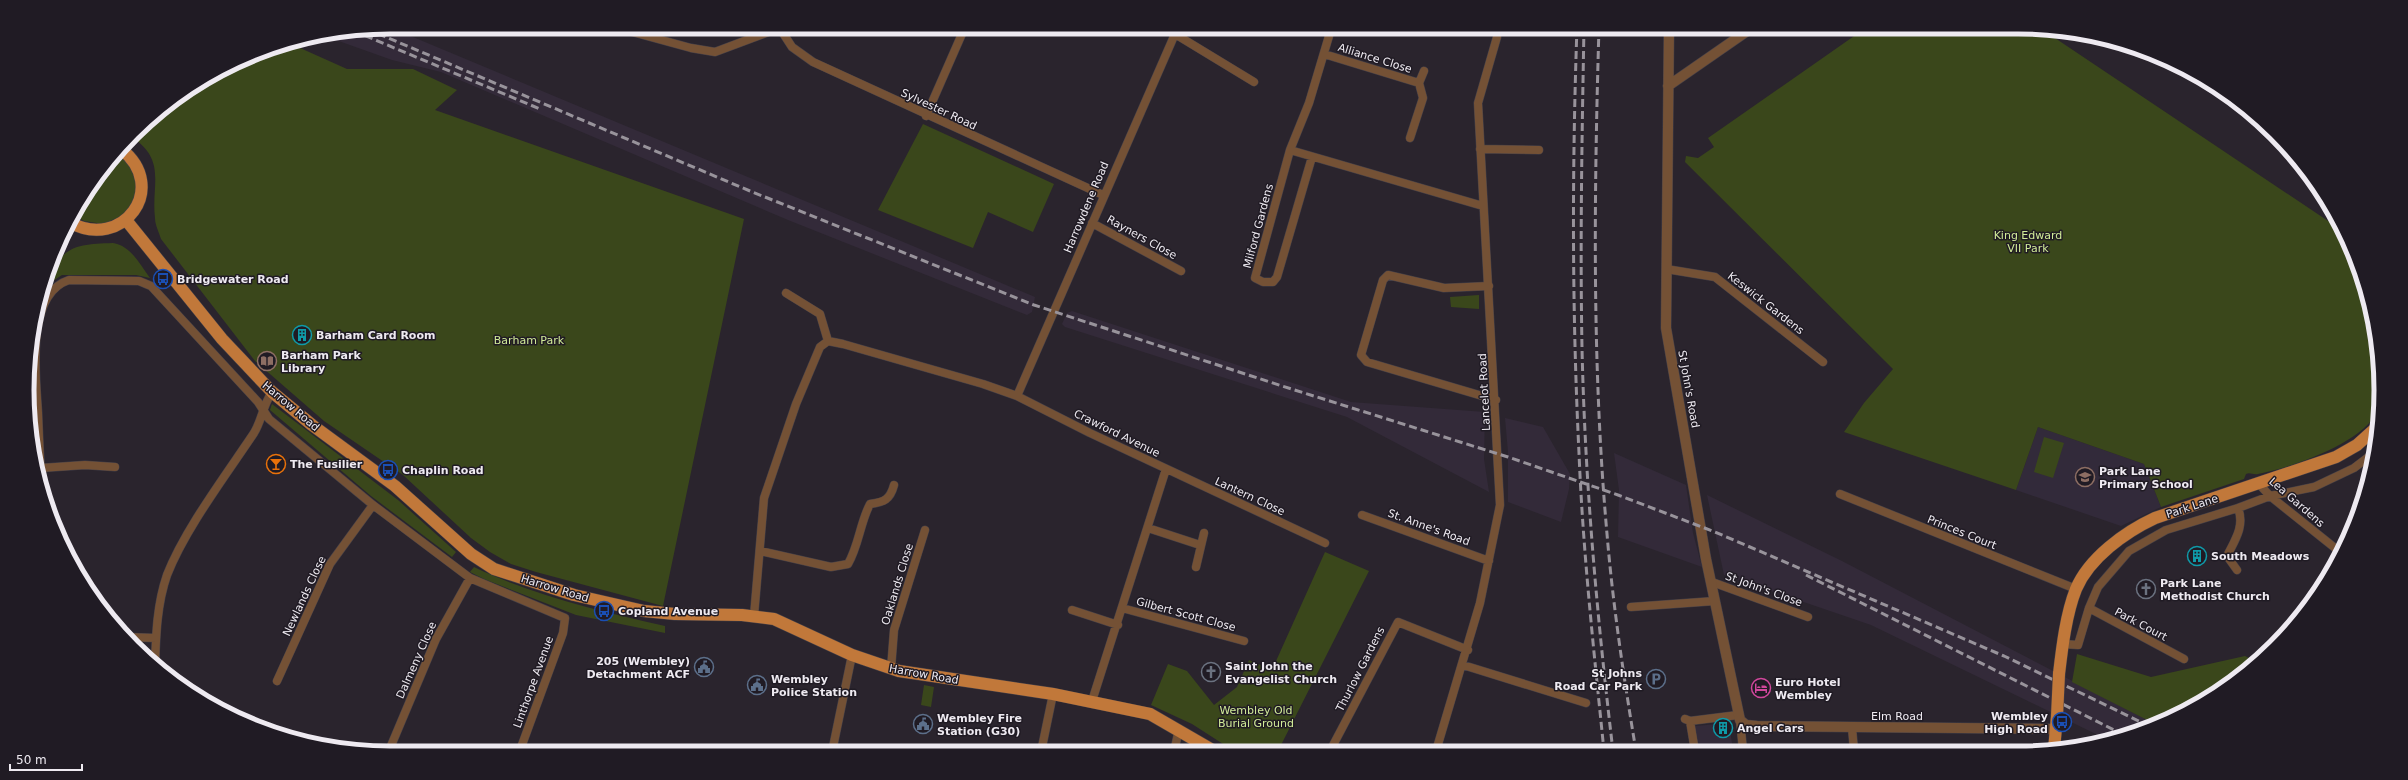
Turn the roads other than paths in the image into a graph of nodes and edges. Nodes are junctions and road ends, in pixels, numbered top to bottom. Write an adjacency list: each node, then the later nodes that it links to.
1 (640, 34): 2 (street)
2 (763, 34)
3 (783, 34): 16 (street, Sylvester Road)
4 (962, 34): 16 (street)
5 (1175, 34): 23 (street, Harrowdene Road)
6 (1183, 34): 13 (street)
7 (1496, 34): 18 (street, Lancelot Road)
8 (1669, 34): 15 (street, St John's Road)
9 (1742, 34): 15 (street)
10 (1329, 36): 11 (street, Milford Gardens)
11 (1324, 54): 14 (street, Alliance Close); 19 (street, Milford Gardens)
12 (1424, 71): 14 (street, Alliance Close)
13 (1254, 82)
14 (1419, 83): 17 (street, Alliance Close)
15 (1668, 86): 28 (street, St John's Road)
16 (926, 116): 23 (street, Sylvester Road)
17 (1410, 138)
18 (1480, 149): 20 (street); 24 (street, Lancelot Road)
19 (1290, 150): 22 (street); 22 (street, Milford Gardens)
20 (1539, 150)
21 (125, 152): 25 (main road)
22 (1312, 157): 24 (street)
23 (1103, 195): 26 (street, Harrowdene Road)
24 (1483, 206): 30 (street, Lancelot Road)
25 (126, 220): 27 (main road); 36 (main road, Harrow Road)
26 (1092, 222): 29 (street, Rayners Close); 37 (street, Harrowdene Road)
27 (75, 224)
28 (1666, 269): 35 (street, Keswick Gardens); 64 (street, St John's Road)
29 (1181, 271)
30 (1489, 286): 38 (street, Lancelot Road); 38 (street)
31 (786, 293): 33 (street)
32 (44, 306): 39 (street, Harrow Road)
33 (828, 341): 37 (street, Crawford Avenue); 59 (street)
34 (36, 359): 41 (street, Harrow Road)
35 (1823, 362)
36 (272, 392): 39 (street); 71 (main road, Harrow Road)
37 (1016, 396): 45 (street, Crawford Avenue)
38 (1496, 400): 60 (street, Lancelot Road)
39 (263, 410): 50 (street, Harrow Road); 76 (street)
40 (2371, 432): 46 (main road, Park Lane)
41 (40, 455)
42 (2367, 458): 49 (street, Park Lane)
43 (115, 467): 44 (street)
44 (43, 468)
45 (1166, 469): 53 (street, Crawford Avenue); 56 (street, Lantern Close)
46 (2259, 484): 49 (street, Lea Gardens); 65 (main road, Park Lane)
47 (894, 485): 59 (street)
48 (1840, 494): 65 (street, Princes Court)
49 (2270, 496): 51 (street, Park Lane); 58 (street, Lea Gardens)
50 (373, 505): 63 (street, Harrow Road); 85 (street, Newlands Close)
51 (2238, 508): 62 (street); 69 (street, Park Lane)
52 (1362, 515): 60 (street, St. Anne's Road)
53 (1148, 528): 57 (street); 68 (street, Crawford Avenue)
54 (925, 530): 84 (street, Oaklands Close)
55 (1204, 533): 57 (street)
56 (1325, 543)
57 (1200, 546): 61 (street)
58 (2336, 549)
59 (760, 551): 71 (street)
60 (1489, 561): 79 (street, Lancelot Road)
61 (1196, 567)
62 (2237, 570)
63 (470, 578): 73 (street, Harrow Road); 94 (street, Dalmeny Close)
64 (1712, 582): 66 (street, St John's Road); 72 (street, St John's Close)
65 (2076, 589): 78 (main road, Park Lane)
66 (1714, 601): 67 (street); 89 (street, St John's Road)
67 (1632, 607)
68 (1122, 608): 74 (street, Crawford Avenue); 77 (street, Gilbert Scott Close)
69 (2089, 608): 78 (street, Park Lane); 82 (street, Park Court)
70 (1072, 610): 74 (street)
71 (754, 616): 80 (main road, Harrow Road)
72 (1808, 617)
73 (565, 618): 95 (street, Linthorpe Avenue)
74 (1118, 625): 87 (street, Crawford Avenue)
75 (134, 637): 76 (street)
76 (156, 638): 81 (street)
77 (1244, 641)
78 (2063, 644): 92 (main road, Park Lane, bridge)
79 (1468, 650): 83 (street, Lancelot Road); 100 (street, Thurlow Gardens)
80 (852, 655): 84 (main road, Harrow Road); 96 (street)
81 (155, 658)
82 (2184, 659)
83 (1463, 664): 88 (street); 101 (street, Lancelot Road)
84 (891, 669): 86 (main road, Harrow Road)
85 (277, 680)
86 (1053, 694): 87 (main road, Harrow Road); 97 (street)
87 (1092, 701): 91 (main road, Harrow Road)
88 (1586, 703)
89 (1739, 718): 90 (street, Elm Road); 102 (street); 103 (street, St John's Road)
90 (1852, 728): 92 (street, Elm Road); 104 (street)
91 (1179, 729): 98 (street); 99 (main road, Harrow Road)
92 (2056, 729): 93 (main road, Park Lane)
93 (2055, 744)
94 (391, 746)
95 (521, 746)
96 (833, 746)
97 (1042, 746)
98 (1175, 746)
99 (1205, 746)
100 (1333, 746)
101 (1438, 746)
102 (1694, 746)
103 (1742, 746)
104 (1854, 746)

